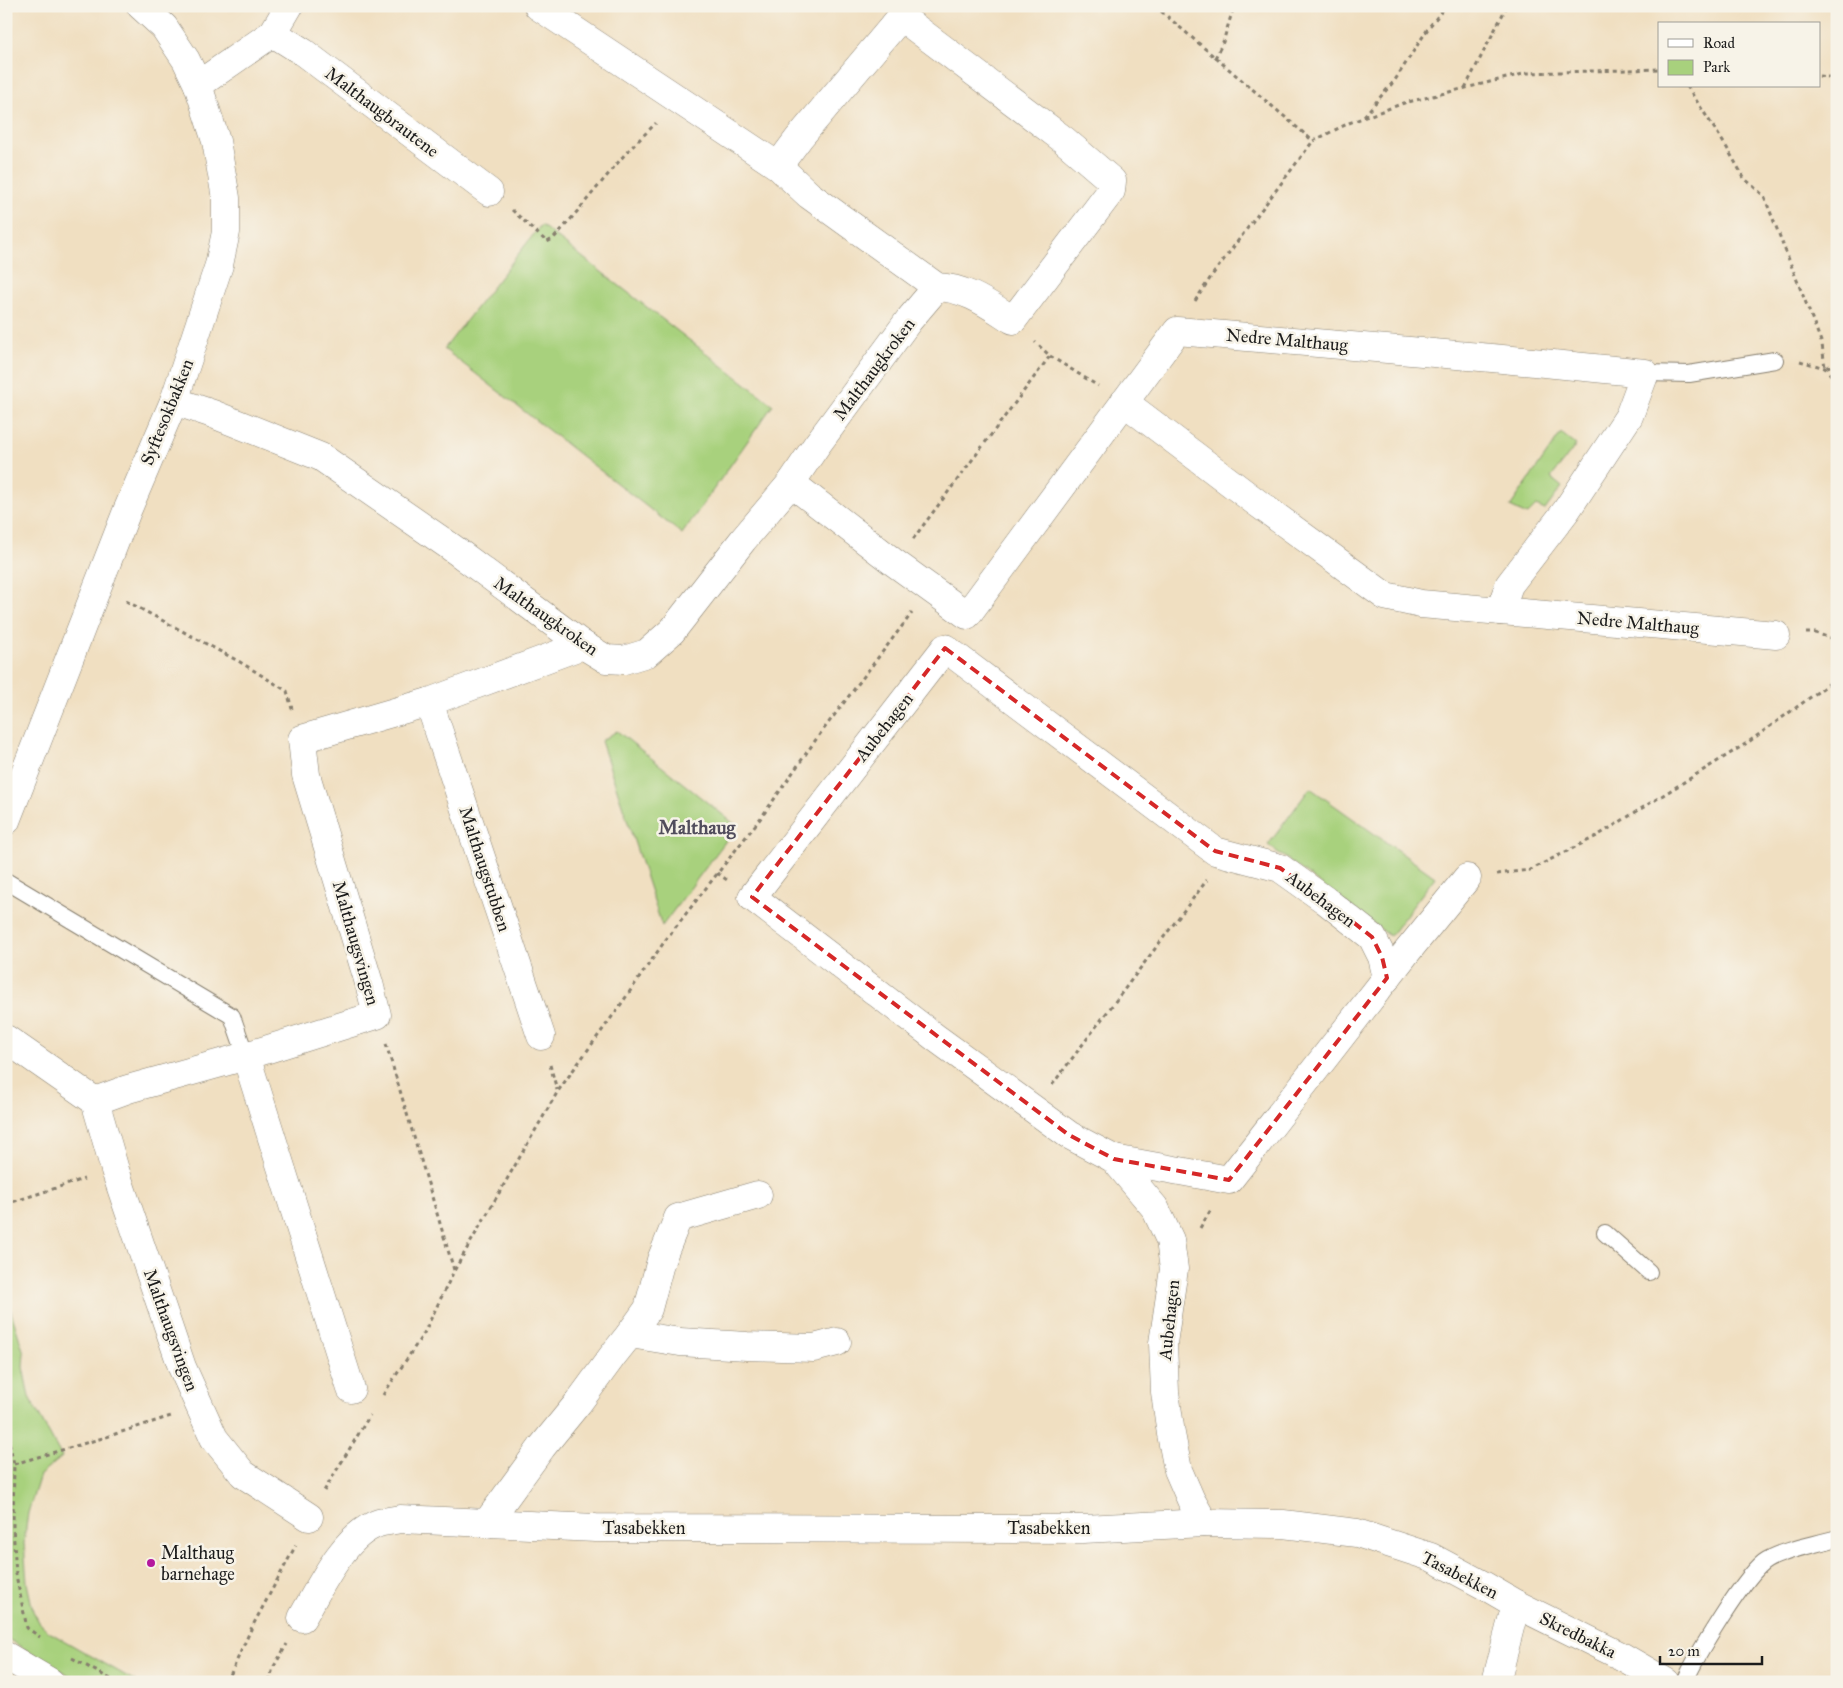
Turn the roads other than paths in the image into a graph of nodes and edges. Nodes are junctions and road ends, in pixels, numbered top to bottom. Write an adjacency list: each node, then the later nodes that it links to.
1 (141, 6): 5 (street, Syftesokbakken)
2 (289, 6): 4 (street)
3 (538, 6): 6 (street)
4 (274, 33): 5 (street); 7 (street, Malthaugbrautene)
5 (198, 85): 11 (street, Syftesokbakken)
6 (778, 166): 8 (street); 8 (street)
7 (489, 192)
8 (938, 287): 13 (street, Malthaugkroken)
9 (1775, 360): 10 (lane)
10 (1645, 373): 12 (street, Nedre Malthaug); 14 (street)
11 (174, 401): 16 (street, Malthaugkroken); 18 (street, Syftesokbakken)
12 (1124, 402): 13 (street); 14 (street, Nedre Malthaug)
13 (791, 483): 16 (street, Malthaugkroken)
14 (1500, 611): 15 (street, Nedre Malthaug)
15 (1776, 635)
16 (583, 645): 17 (street)
17 (430, 702): 22 (street, Malthaugstubben); 24 (street, Malthaugsvingen)
18 (6, 821)
19 (1467, 878): 21 (street)
20 (6, 881): 24 (lane)
21 (1386, 978): 26 (street, Aubehagen); 26 (street, Aubehagen)
22 (541, 1036)
23 (6, 1039): 25 (street)
24 (246, 1056): 25 (street, Malthaugsvingen); 32 (street)
25 (95, 1101): 33 (street, Malthaugsvingen)
26 (1114, 1159): 34 (street, Aubehagen)
27 (758, 1195): 30 (street)
28 (1605, 1233): 29 (lane)
29 (1649, 1272)
30 (630, 1334): 31 (street); 35 (street)
31 (837, 1342)
32 (350, 1389)
33 (309, 1517)
34 (1204, 1523): 35 (street, Tasabekken); 37 (street, Tasabekken)
35 (486, 1524): 38 (street, Tasabekken)
36 (1837, 1538): 43 (lane)
37 (1516, 1604): 41 (street, Tasabekken); 42 (street, Skredbakka)
38 (302, 1618)
39 (6, 1656): 40 (street)
40 (50, 1682)
41 (1496, 1682)
42 (1666, 1682)
43 (1684, 1682)

